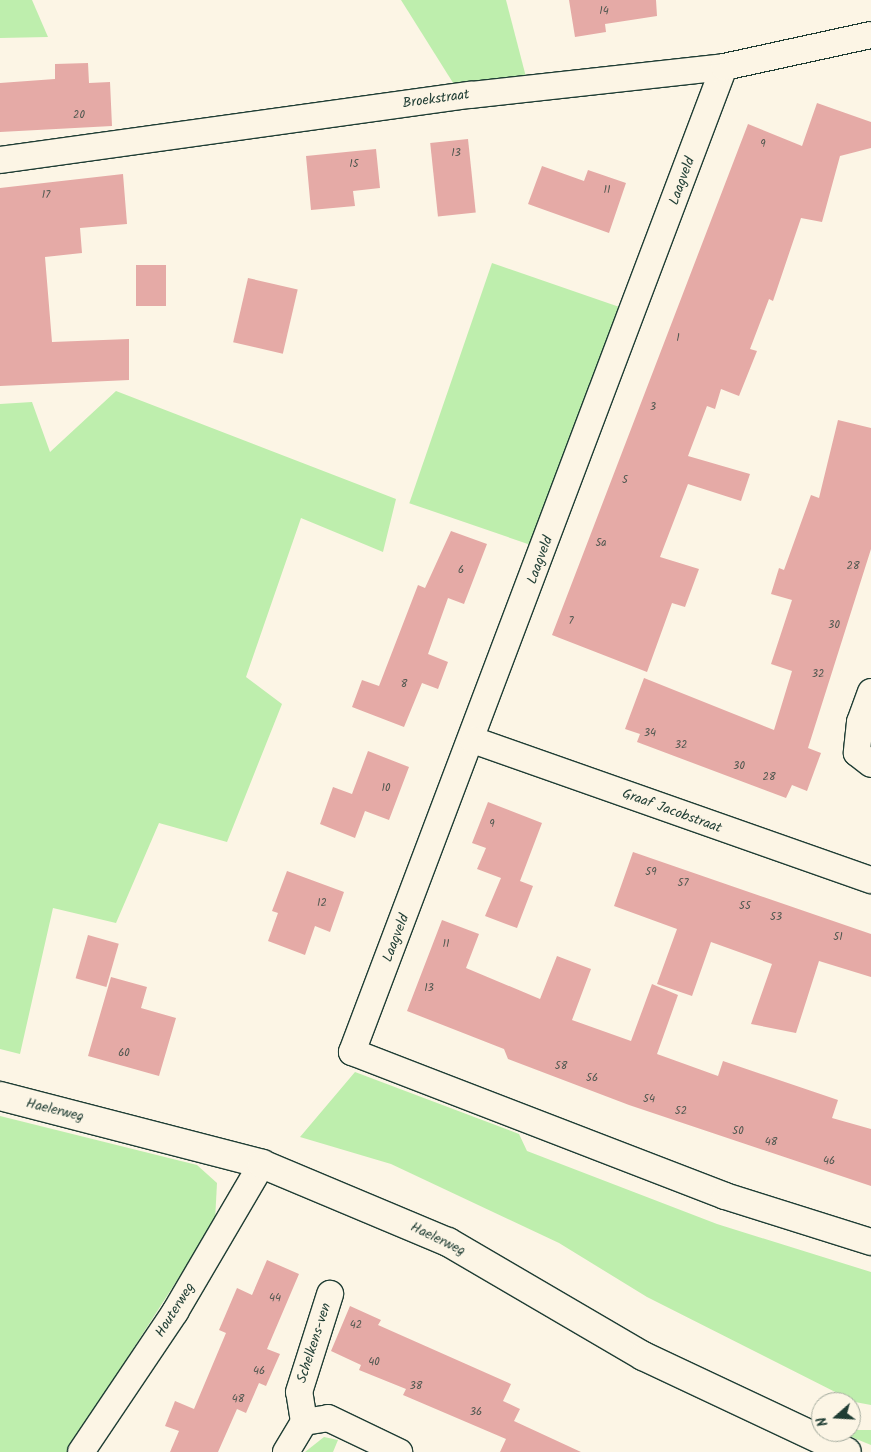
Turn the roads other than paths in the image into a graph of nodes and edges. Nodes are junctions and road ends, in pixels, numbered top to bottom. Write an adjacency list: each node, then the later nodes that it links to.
1 (871, 35): 2 (street, Broekstraat)
2 (724, 67): 3 (street, Broekstraat); 5 (street, Laagveld)
3 (0, 160)
4 (871, 692): 6 (street)
5 (473, 740): 7 (street, Graaf Jacobstraat); 10 (street, Laagveld)
6 (871, 764)
7 (871, 880)
8 (0, 1096): 9 (street, Haelerweg)
9 (262, 1164): 13 (street, Houterweg); 16 (street, Haelerweg)
10 (871, 1242)
11 (330, 1294): 12 (street, Schelkens-ven)
12 (304, 1422): 14 (street); 15 (street)
13 (81, 1452)
14 (286, 1452)
15 (399, 1452)
16 (847, 1452)

